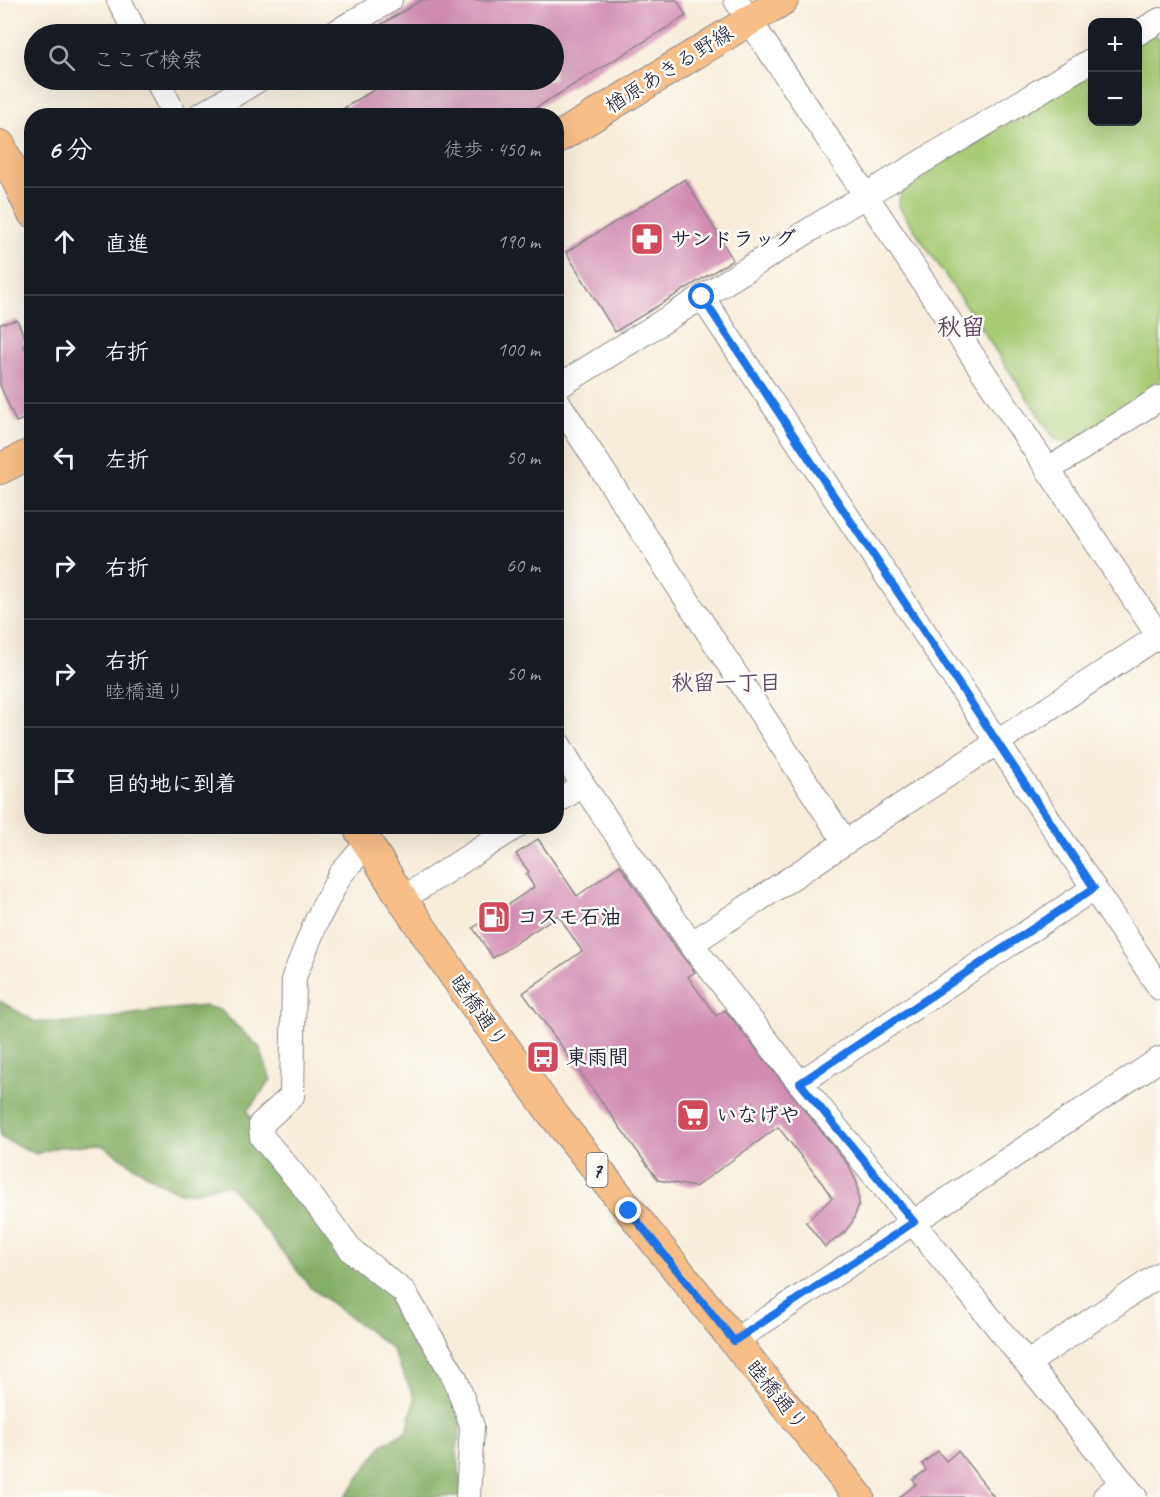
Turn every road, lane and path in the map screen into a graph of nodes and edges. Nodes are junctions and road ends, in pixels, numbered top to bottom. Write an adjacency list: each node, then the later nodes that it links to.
1 (390, 0): 7 (street)
2 (783, 0): 4 (main road, 楢原あきる野線)
3 (127, 3): 6 (street)
4 (743, 10): 14 (main road, 楢原あきる野線); 17 (street)
5 (1160, 20): 8 (street)
6 (133, 24)
7 (350, 24)
8 (1142, 30)
9 (1088, 62): 17 (street)
10 (162, 90): 12 (street)
11 (242, 90): 13 (street)
12 (171, 108)
13 (212, 108)
14 (564, 133)
15 (0, 145): 16 (main road)
16 (24, 195)
17 (866, 195): 18 (street); 26 (street)
18 (702, 297): 19 (street); 28 (street)
19 (564, 383)
20 (1160, 398): 26 (street)
21 (564, 411): 34 (street)
22 (24, 448): 23 (street)
23 (0, 452)
24 (24, 457): 25 (main road)
25 (0, 469)
26 (1048, 470): 27 (street)
27 (1160, 636): 28 (street)
28 (997, 742): 34 (street); 35 (street)
29 (564, 753): 30 (street)
30 (583, 785): 31 (street); 37 (street)
31 (564, 797)
32 (504, 834): 36 (street)
33 (362, 835): 36 (main road, 睦橋通り / 7); 46 (street)
34 (845, 842): 37 (street)
35 (1094, 888): 38 (street); 40 (street)
36 (402, 899): 43 (main road, 睦橋通り / 7)
37 (692, 944): 40 (street)
38 (1160, 987)
39 (1160, 1059): 41 (street)
40 (800, 1083): 41 (street)
41 (914, 1222): 43 (street); 44 (street)
42 (1160, 1274): 44 (street)
43 (734, 1341): 47 (main road, 睦橋通り / 7)
44 (1028, 1363): 45 (street)
45 (1121, 1492)
46 (468, 1497)
47 (859, 1497)

